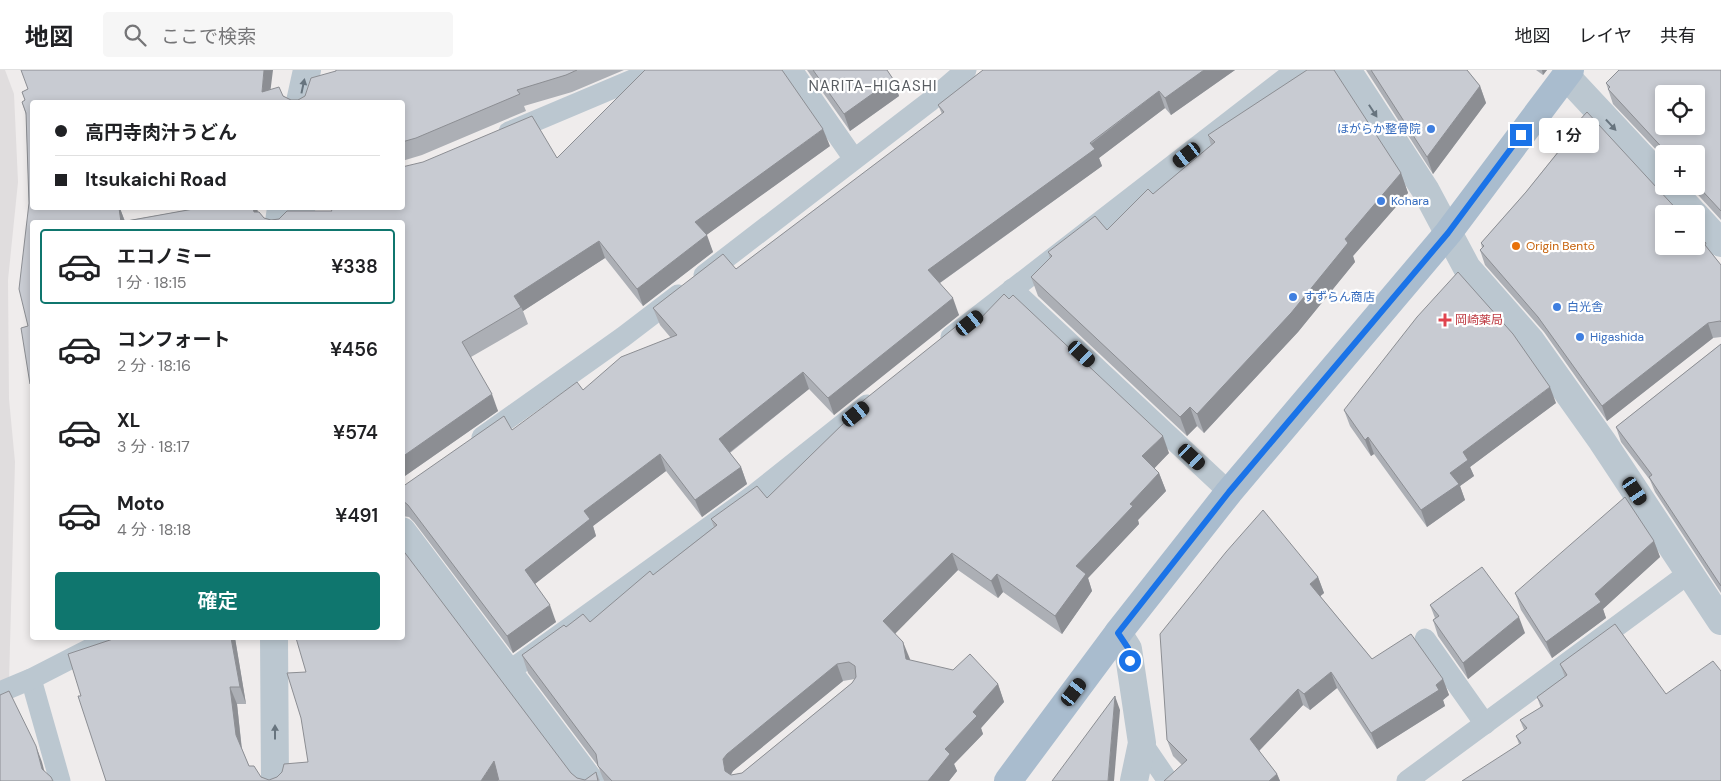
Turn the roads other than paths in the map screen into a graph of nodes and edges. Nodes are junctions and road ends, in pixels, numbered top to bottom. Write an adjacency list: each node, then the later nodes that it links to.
1 (307, 70): 8 (street, one-way to 1)
2 (656, 70): 9 (lane)
3 (792, 70): 10 (lane)
4 (966, 70): 10 (lane)
5 (1296, 70): 19 (lane)
6 (1347, 70): 17 (street, one-way to 17)
7 (1568, 73): 11 (street, one-way to 11); 17 (main road)
8 (300, 100)
9 (490, 140)
10 (854, 160): 22 (lane)
11 (1655, 171)
12 (1676, 195): 13 (street)
13 (1686, 205)
14 (299, 210): 15 (lane)
15 (280, 216)
16 (1705, 226): 18 (street)
17 (1448, 233): 23 (main road); 25 (street)
18 (1721, 243)
19 (1012, 289): 20 (lane); 23 (lane)
20 (935, 350)
21 (883, 392): 31 (lane)
22 (466, 449)
23 (1229, 492): 27 (main road)
24 (405, 535): 31 (street)
25 (1689, 573): 26 (street); 34 (lane)
26 (1721, 622)
27 (1118, 633): 35 (street); 39 (main road)
28 (1425, 639): 34 (lane)
29 (107, 640): 32 (lane)
30 (274, 640): 37 (street, one-way to 30)
31 (508, 672): 38 (street)
32 (31, 679): 33 (lane); 36 (lane)
33 (0, 692)
34 (1485, 724): 42 (lane)
35 (1142, 743): 40 (street); 41 (lane)
36 (60, 781)
37 (275, 781)
38 (590, 781)
39 (1008, 781)
40 (1134, 781)
41 (1168, 781)
42 (1407, 781)

